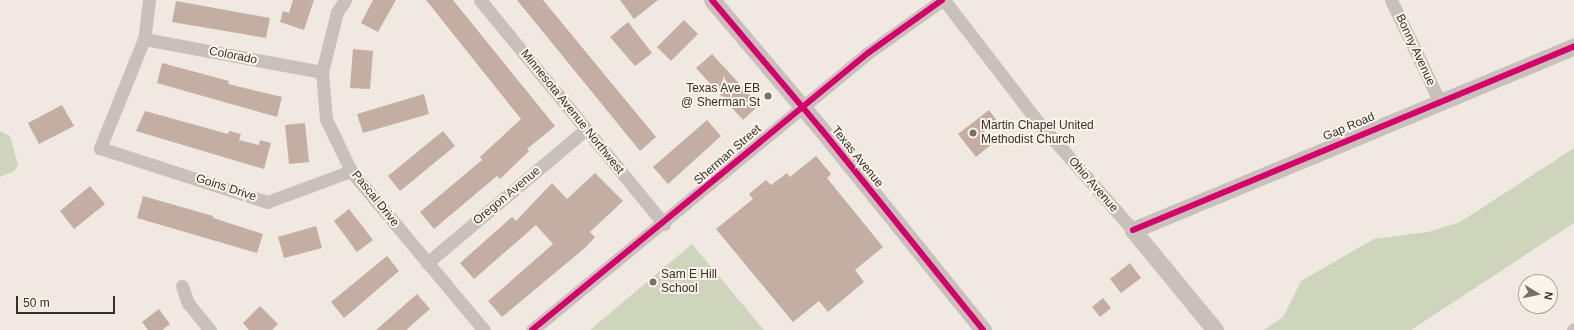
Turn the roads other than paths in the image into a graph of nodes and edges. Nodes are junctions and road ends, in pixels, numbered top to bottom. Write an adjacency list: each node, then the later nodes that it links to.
1 (149, 0): 7 (street)
2 (345, 0): 9 (street, Pascal Drive)
3 (480, 0): 12 (street, Minnesota Avenue Northwest)
4 (712, 0): 11 (street, Texas Avenue)
5 (943, 0): 11 (street, Sherman Street); 15 (street, Ohio Avenue)
6 (1391, 0): 10 (street, Bonny Avenue)
7 (144, 39): 9 (street, Colorado); 13 (street, Goins Drive)
8 (1574, 46): 10 (street, Gap Road)
9 (322, 72): 13 (street, Pascal Drive)
10 (1439, 100): 15 (street, Gap Road)
11 (802, 107): 14 (street, Sherman Street); 21 (street, Texas Avenue)
12 (586, 129): 14 (street, Minnesota Avenue Northwest); 16 (street, Oregon Avenue)
13 (351, 171): 16 (street, Pascal Drive)
14 (664, 224): 20 (street, Sherman Street)
15 (1133, 230): 22 (street, Ohio Avenue)
16 (427, 263): 19 (street, Pascal Drive)
17 (182, 286): 18 (street)
18 (210, 330)
19 (484, 330)
20 (532, 330)
21 (983, 330)
22 (1215, 330)

